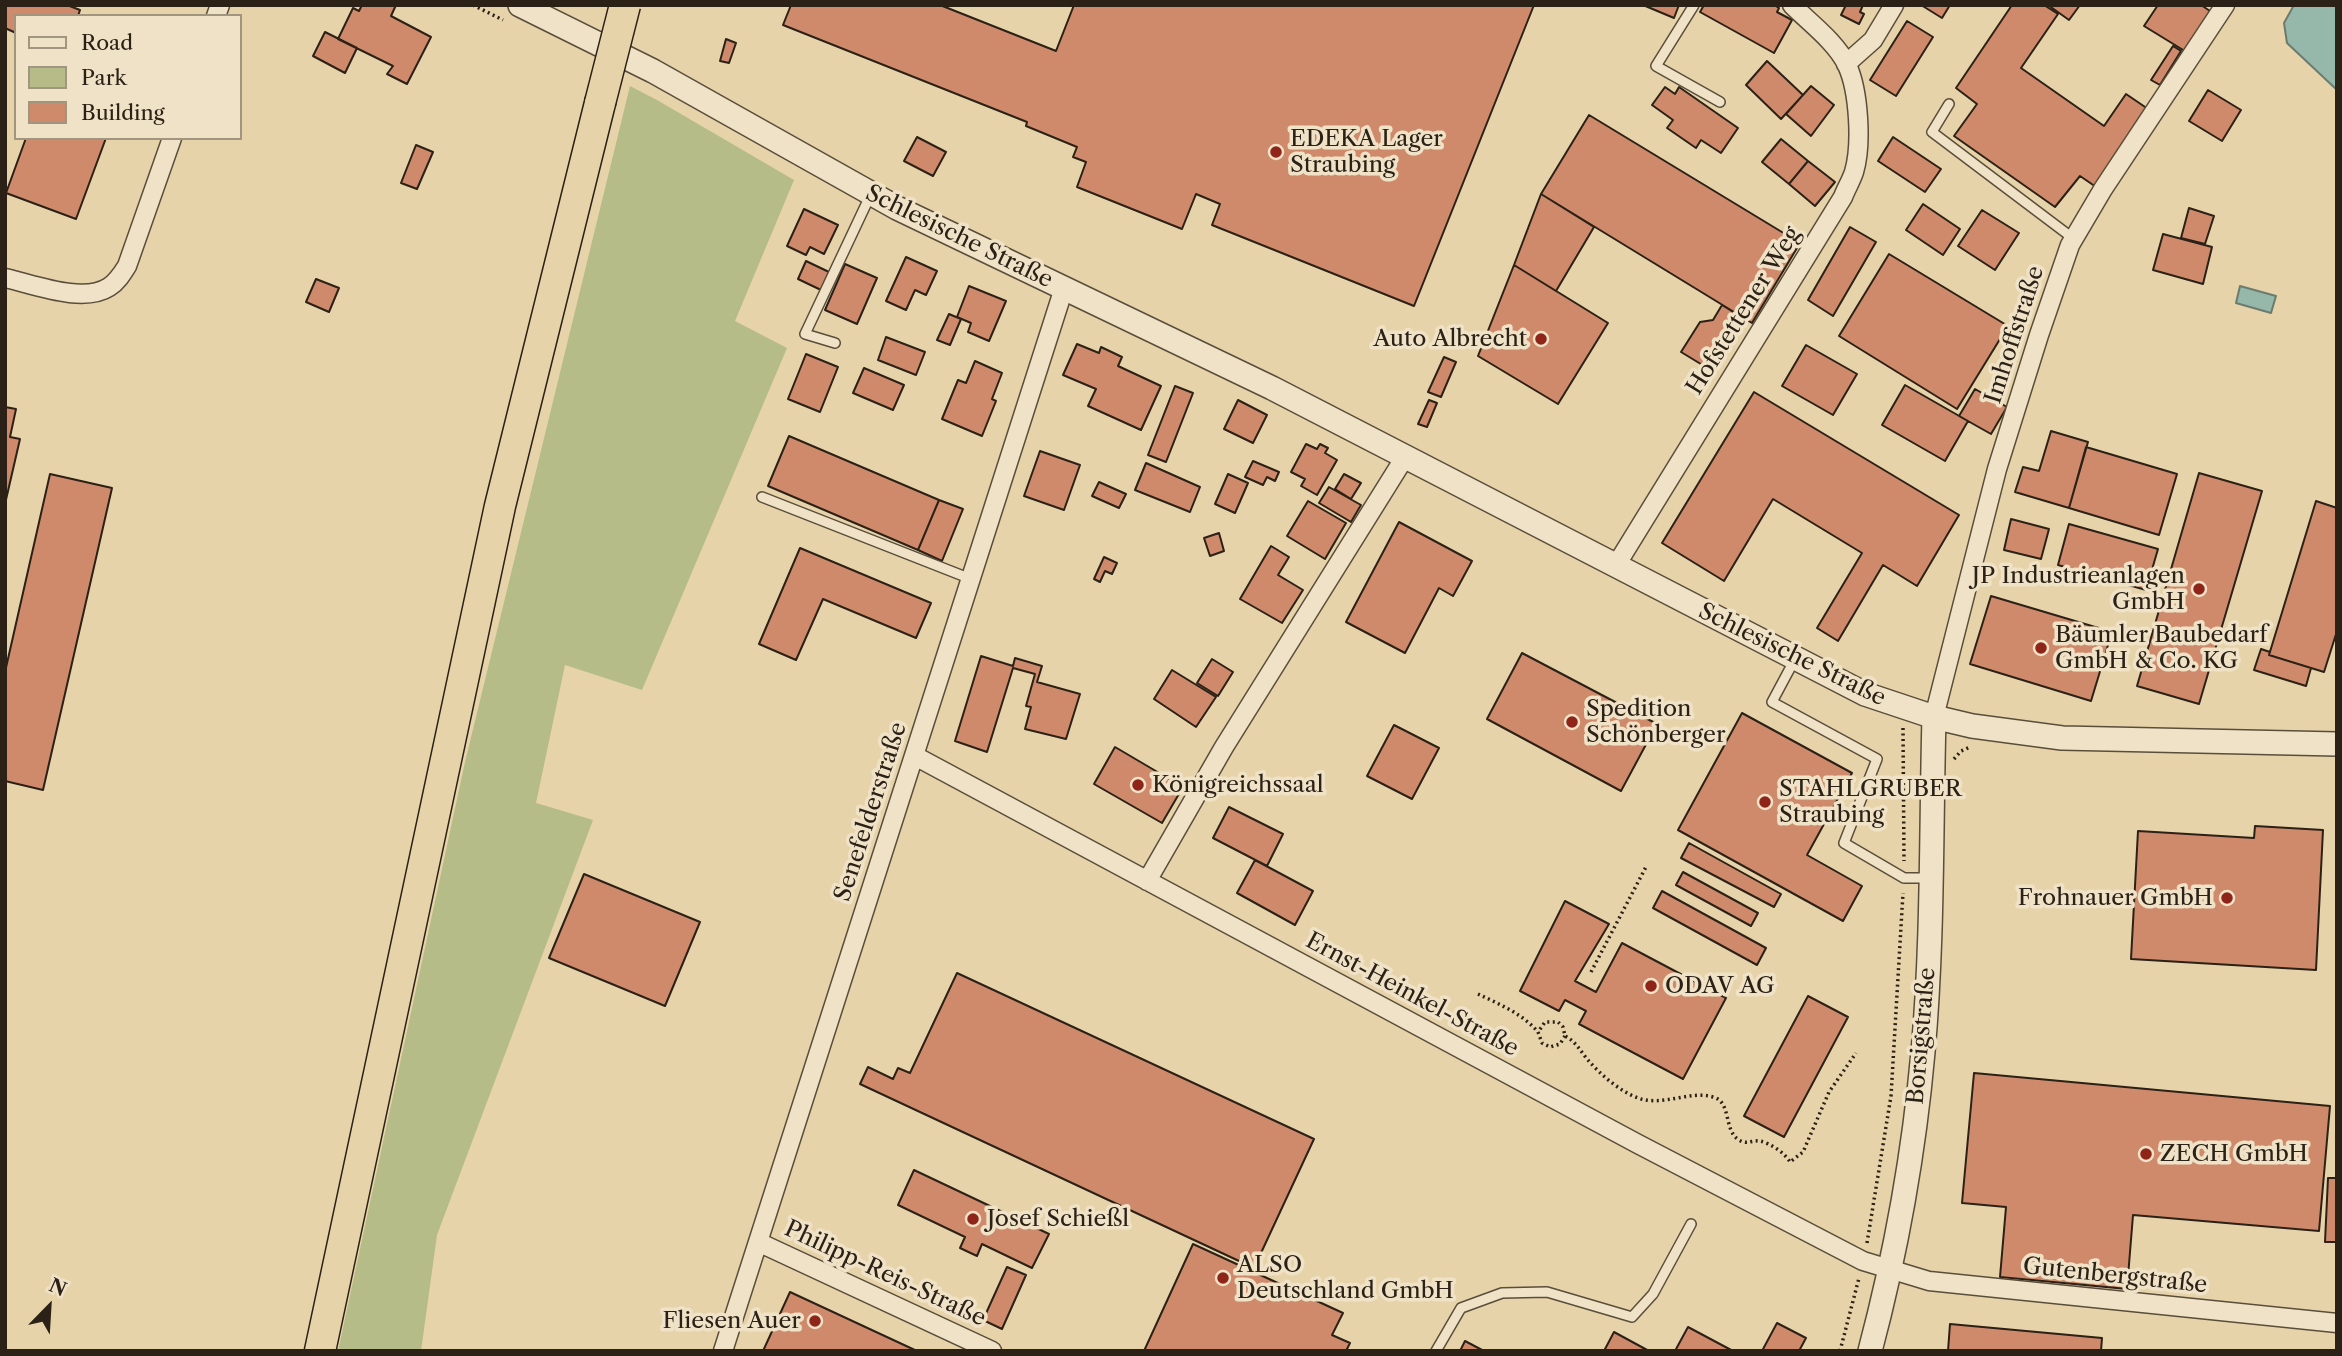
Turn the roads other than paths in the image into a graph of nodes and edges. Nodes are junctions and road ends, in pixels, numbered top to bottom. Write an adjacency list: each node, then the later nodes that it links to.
1 (520, 5): 11 (street, Schlesische Straße)
2 (625, 5): 30 (highway, bridge)
3 (1694, 5): 8 (lane)
4 (1791, 5): 7 (street, Hofstettener Weg)
5 (1894, 5): 7 (street)
6 (2225, 5): 12 (street, Imhoffstraße)
7 (1846, 64): 18 (street, Hofstettener Weg)
8 (1720, 102)
9 (1949, 104): 12 (lane)
10 (171, 140): 13 (street)
11 (871, 194): 14 (street, Schlesische Straße); 15 (lane)
12 (2074, 239): 21 (street, Imhoffstraße)
13 (5, 278)
14 (1064, 288): 16 (street, Schlesische Straße); 19 (street, Senefelderstraße)
15 (835, 343)
16 (1405, 457): 18 (street, Schlesische Straße); 25 (street)
17 (762, 497): 19 (lane)
18 (1615, 567): 20 (street, Schlesische Straße)
19 (971, 579): 23 (street, Senefelderstraße)
20 (1795, 659): 21 (street, Schlesische Straße); 24 (lane)
21 (1934, 717): 22 (street, Schlesische Straße); 24 (street, Borsigstraße)
22 (2337, 744)
23 (915, 756): 25 (street, Ernst-Heinkel-Straße); 27 (street, Senefelderstraße)
24 (1931, 878): 28 (street, Borsigstraße)
25 (1147, 881): 28 (street, Ernst-Heinkel-Straße)
26 (1691, 1224): 33 (lane)
27 (758, 1242): 31 (street, Senefelderstraße); 32 (street, Philipp-Reis-Straße)
28 (1890, 1269): 29 (street, Gutenbergstraße); 34 (street, Borsigstraße)
29 (2337, 1323)
30 (320, 1351)
31 (723, 1351)
32 (992, 1351)
33 (1436, 1351)
34 (1871, 1351)

